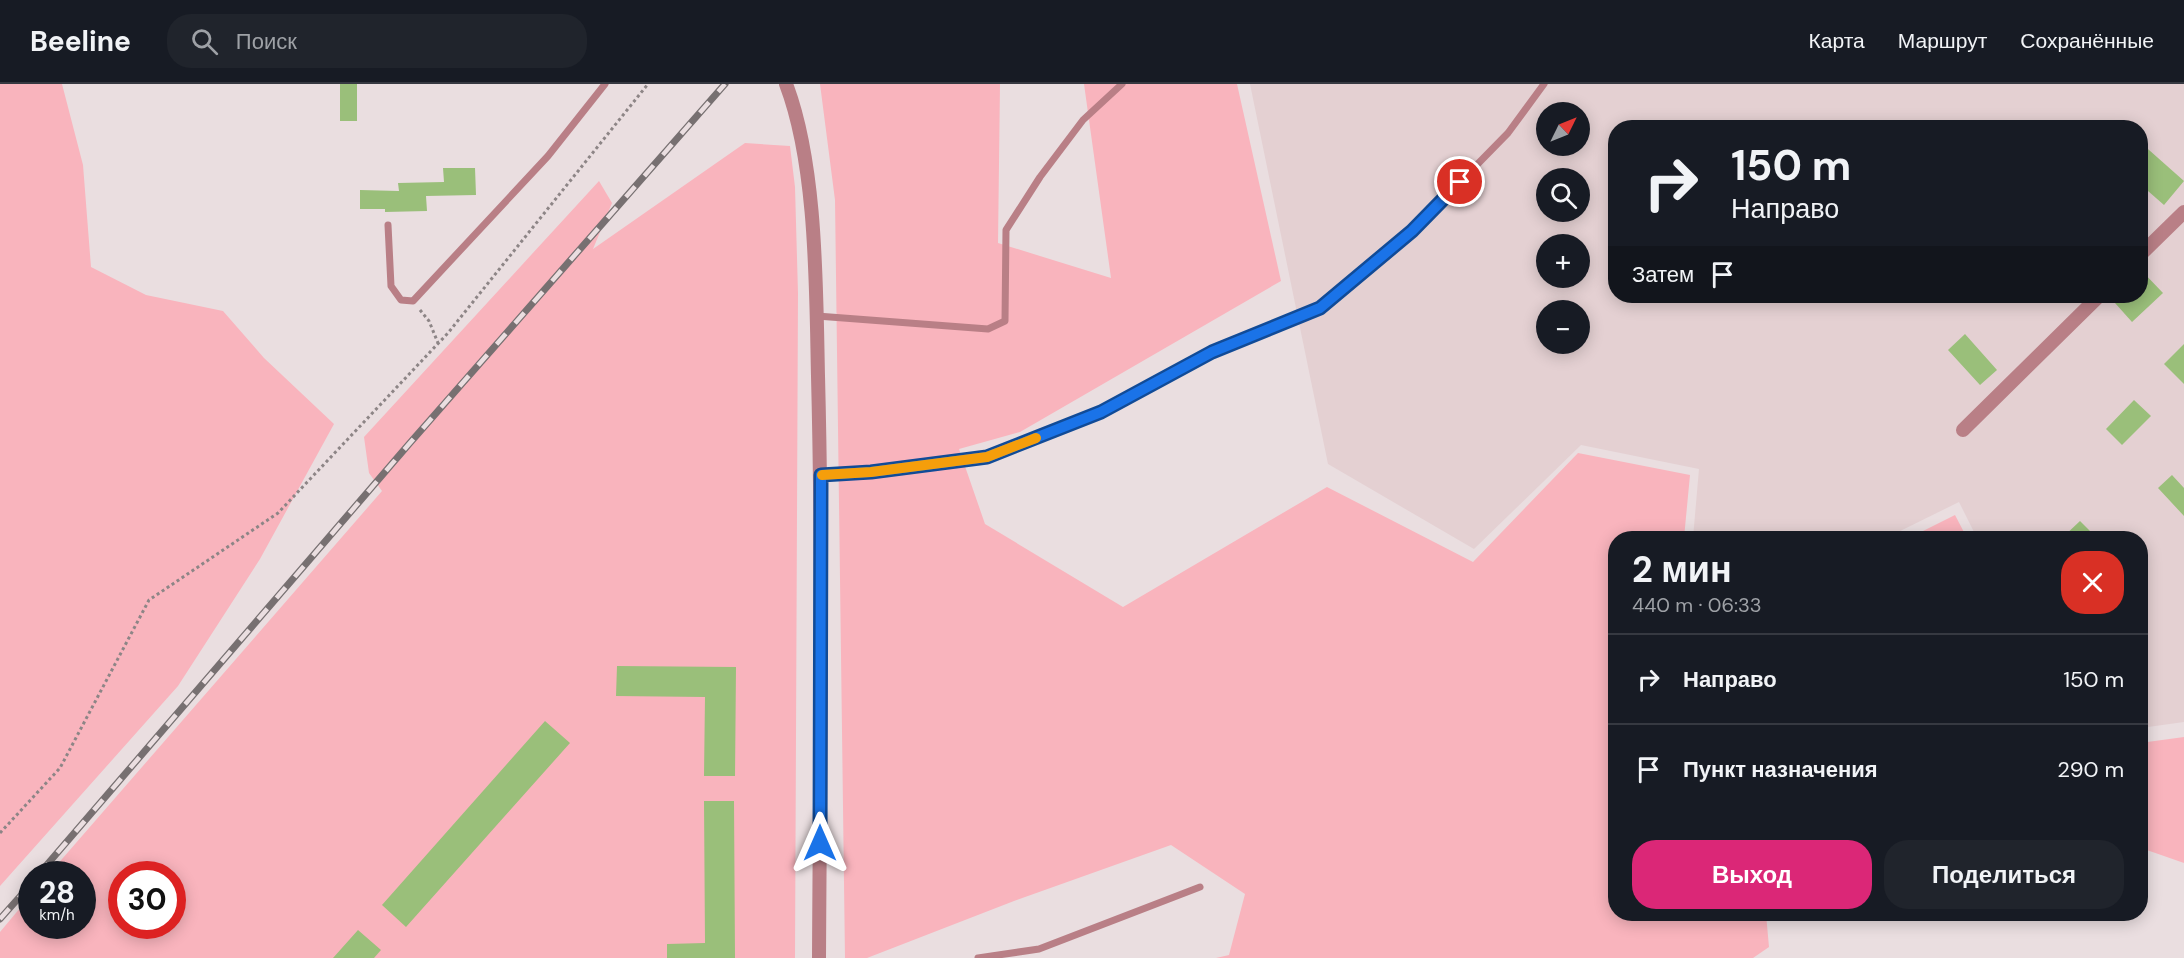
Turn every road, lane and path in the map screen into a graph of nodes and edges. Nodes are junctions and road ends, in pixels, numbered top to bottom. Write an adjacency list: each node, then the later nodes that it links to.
1 (605, 84): 9 (lane)
2 (648, 84): 12 (path)
3 (786, 84): 11 (street)
4 (1122, 84): 11 (lane)
5 (1544, 84): 14 (lane)
6 (2184, 212): 8 (street)
7 (388, 225): 9 (lane)
8 (2148, 247)
9 (413, 301): 12 (path)
10 (2092, 303): 13 (street)
11 (817, 316): 14 (street)
12 (438, 343): 15 (path)
13 (1962, 430)
14 (821, 475): 17 (street)
15 (0, 833)
16 (1200, 887): 18 (lane)
17 (819, 958)
18 (978, 958)

